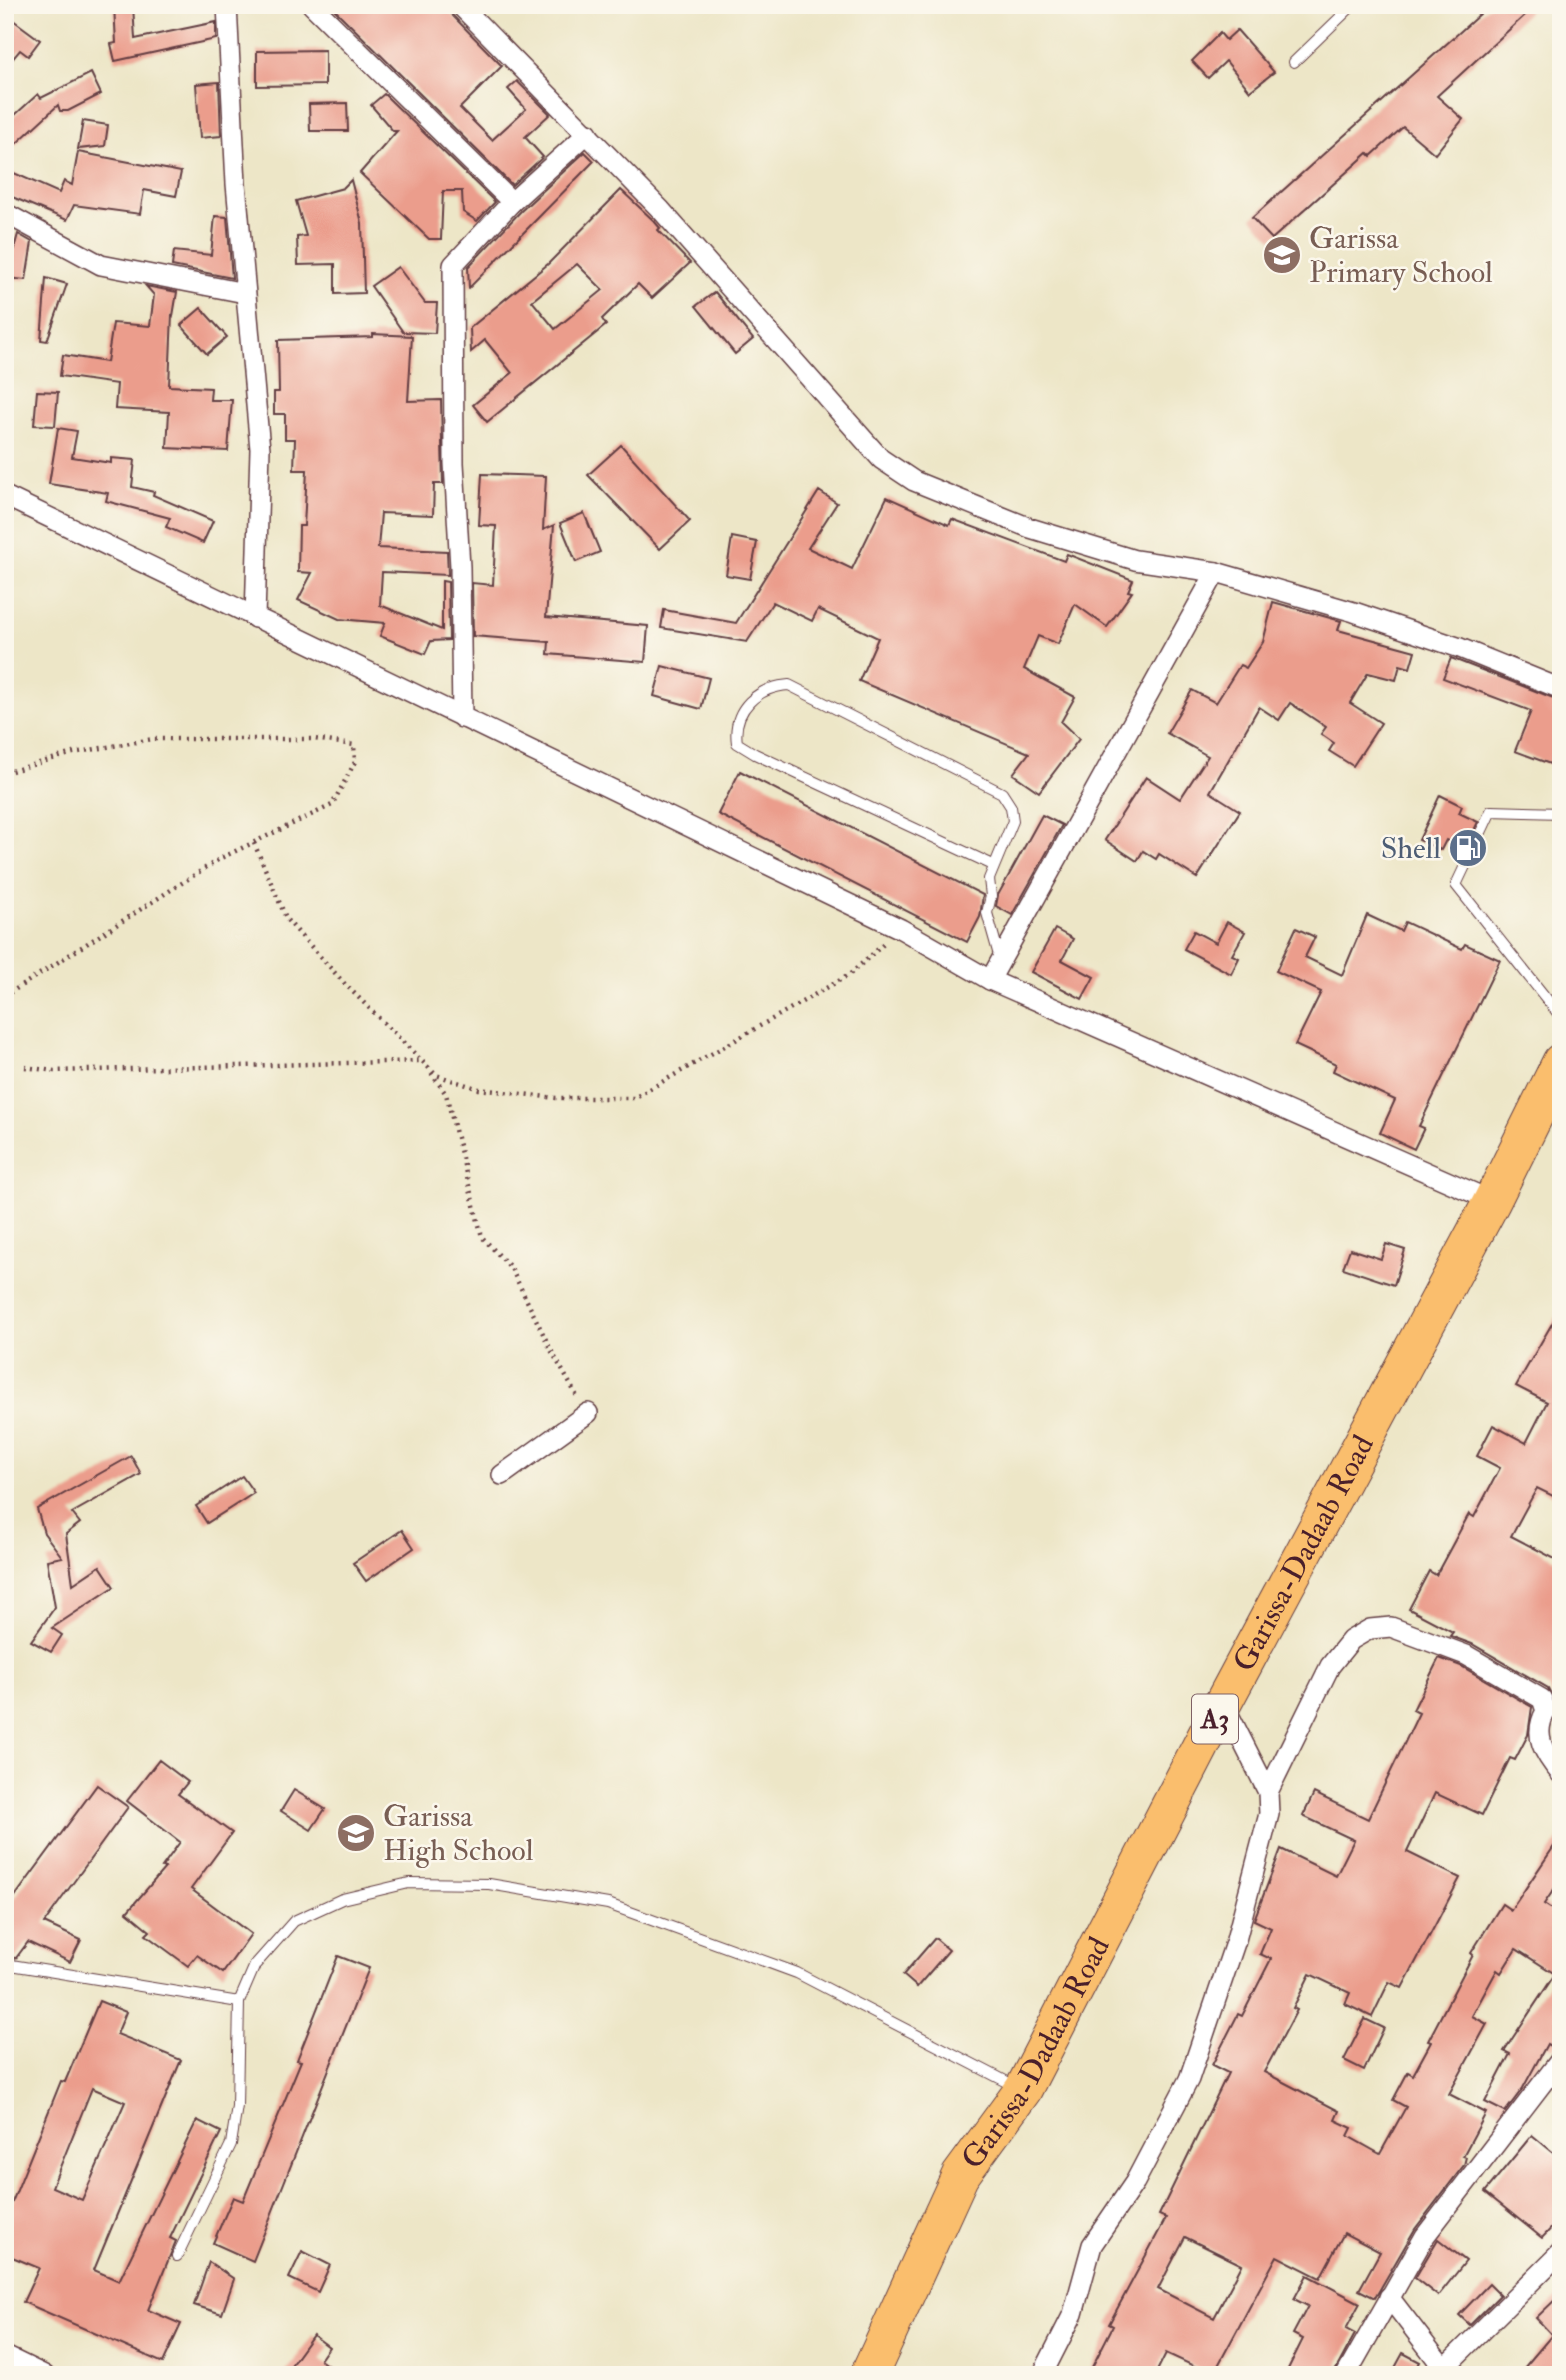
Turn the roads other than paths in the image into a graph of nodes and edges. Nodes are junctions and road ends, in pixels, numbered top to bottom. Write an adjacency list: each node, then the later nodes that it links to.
1 (227, 5): 9 (street)
2 (312, 5): 7 (street)
3 (460, 5): 6 (street)
4 (1353, 5): 5 (lane)
5 (1294, 62)
6 (588, 134): 7 (street); 11 (street)
7 (512, 202): 14 (street)
8 (5, 213): 9 (street)
9 (245, 293): 12 (street)
10 (5, 496): 12 (street)
11 (1216, 572): 13 (street); 17 (street)
12 (255, 618): 14 (street)
13 (1561, 689)
14 (463, 718): 18 (street)
15 (1561, 813): 19 (lane)
16 (993, 866): 16 (lane); 17 (lane)
17 (1001, 959): 18 (street)
18 (990, 980): 21 (street)
19 (1561, 1017)
20 (1561, 1062): 21 (highway, Garissa-Dadaab Road / A3)
21 (1492, 1201): 24 (highway, Garissa-Dadaab Road / A3)
22 (588, 1413): 23 (street)
23 (502, 1475)
24 (1223, 1703): 26 (street); 30 (highway, Garissa-Dadaab Road / A3)
25 (1561, 1774): 26 (street)
26 (1268, 1792): 38 (street)
27 (5, 1964): 28 (lane)
28 (239, 2002): 30 (lane); 32 (lane)
29 (1561, 2059): 33 (street)
30 (1023, 2090): 37 (highway, Garissa-Dadaab Road / A3)
31 (1561, 2252): 35 (street)
32 (177, 2256)
33 (1389, 2297): 35 (street); 39 (street)
34 (5, 2356): 36 (street)
35 (1446, 2372)
36 (44, 2375)
37 (869, 2375)
38 (1042, 2375)
39 (1346, 2375)

